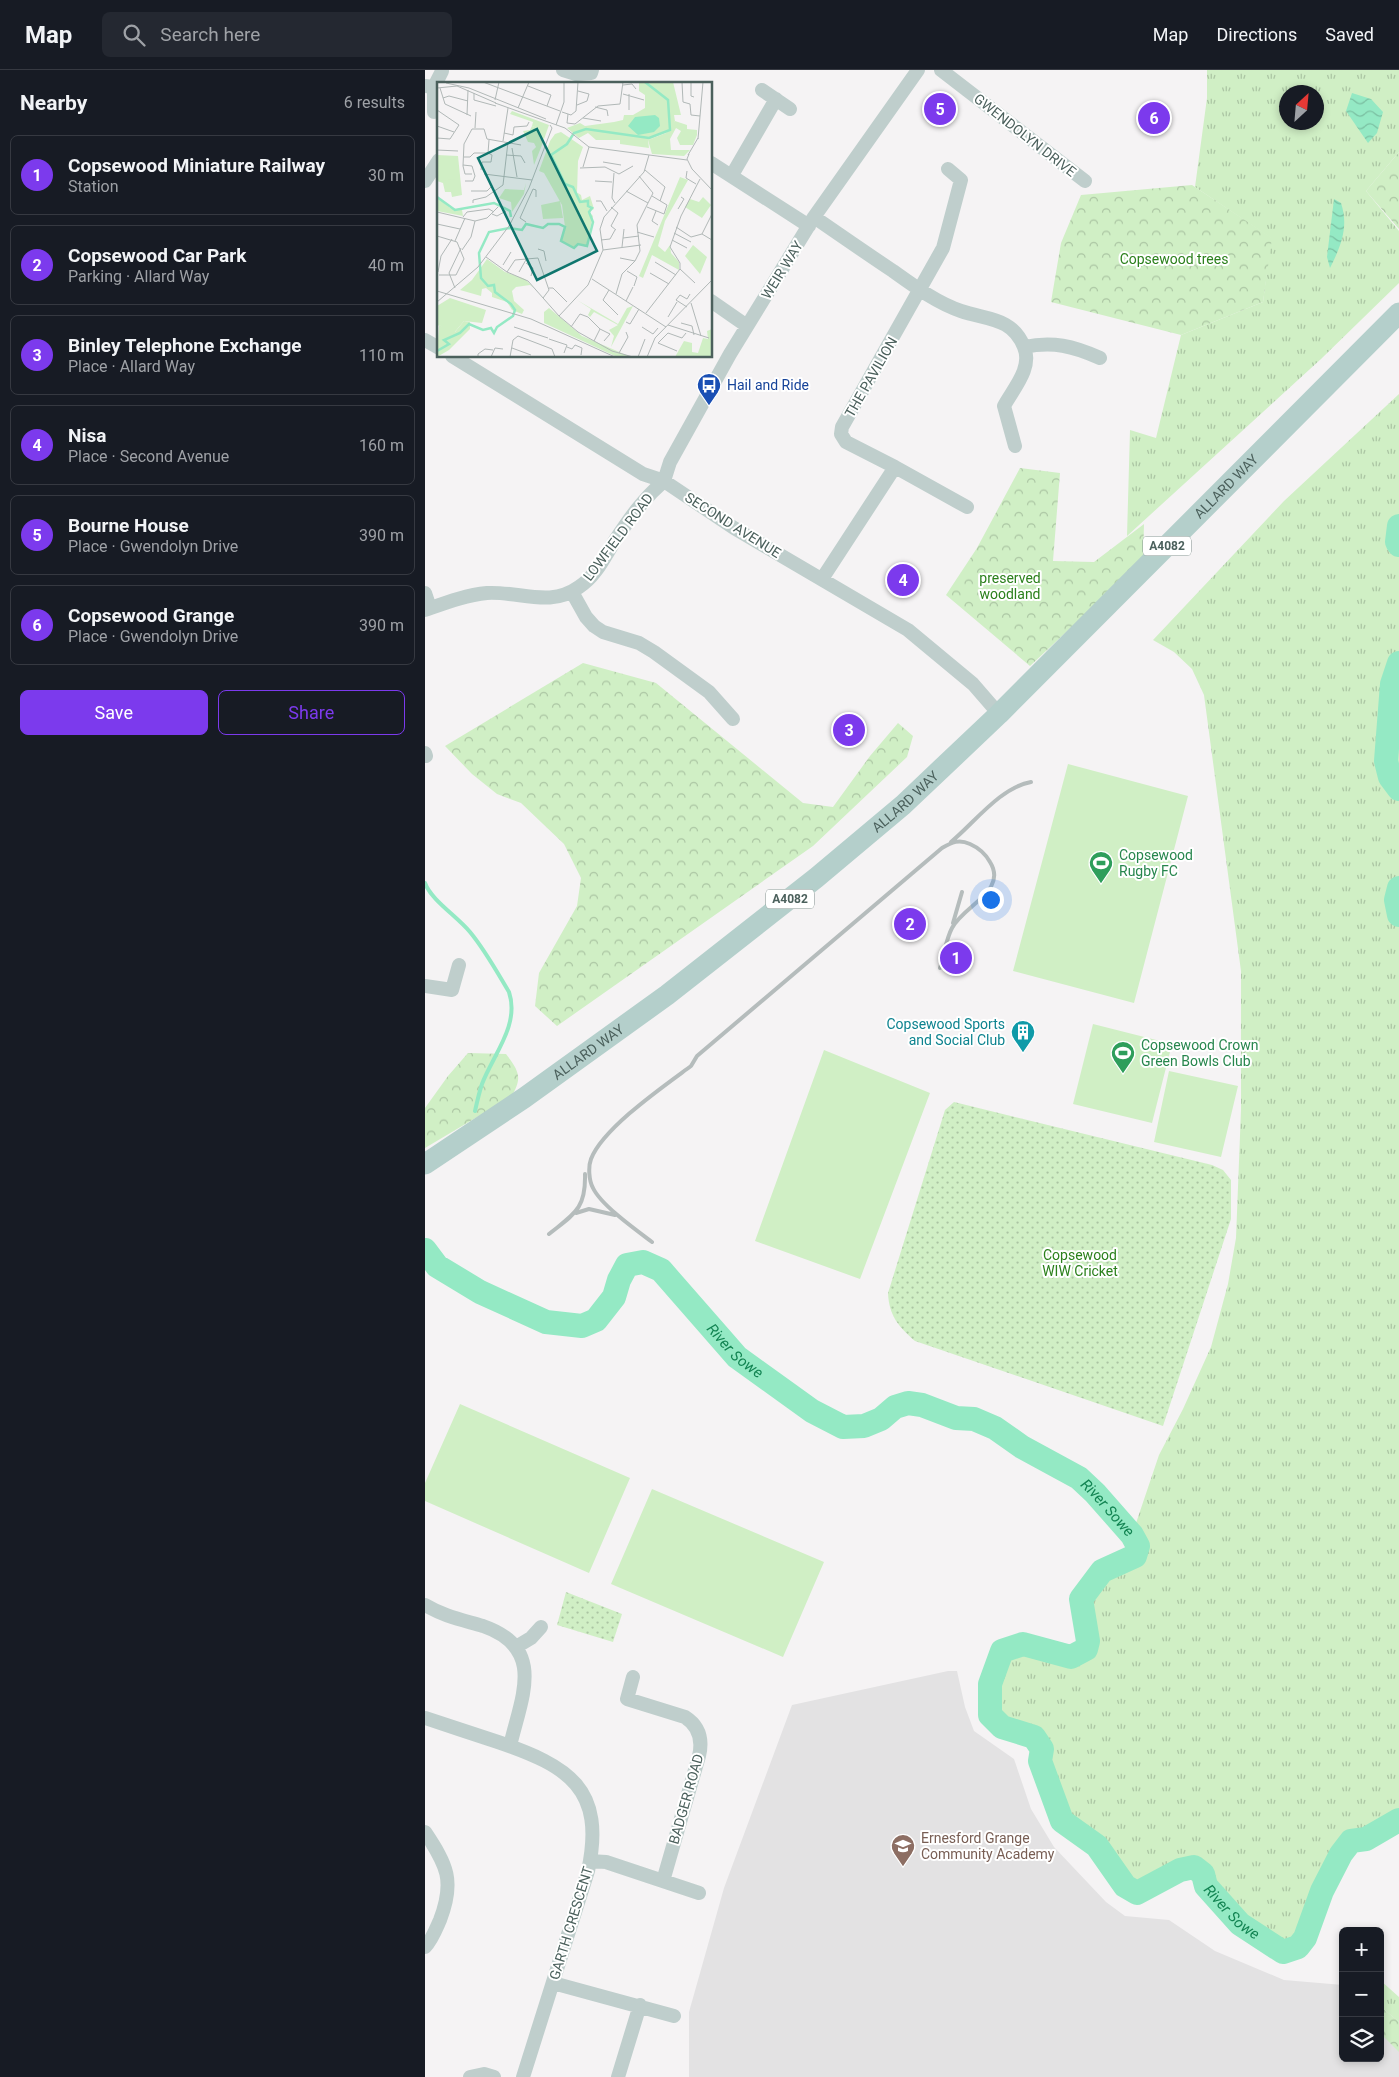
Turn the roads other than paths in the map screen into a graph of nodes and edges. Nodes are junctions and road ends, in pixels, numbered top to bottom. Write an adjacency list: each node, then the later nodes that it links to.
1 (563, 70): 5 (street)
2 (918, 70): 17 (street, WEIR WAY)
3 (941, 70): 16 (street, GWENDOLYN DRIVE)
4 (442, 71): 6 (street)
5 (592, 75)
6 (430, 86): 10 (street)
7 (762, 90): 8 (street)
8 (776, 100): 9 (street); 14 (street)
9 (790, 108)
10 (434, 112)
11 (437, 163): 15 (street)
12 (713, 164): 14 (street)
13 (948, 169): 18 (street, THE PAVILION)
14 (732, 176): 17 (street)
15 (425, 181)
16 (1085, 181)
17 (811, 222): 18 (street); 21 (street, WEIR WAY)
18 (921, 290): 25 (street); 30 (street, THE PAVILION)
19 (713, 302): 21 (street)
20 (1399, 313): 28 (main road, ALLARD WAY / A4082)
21 (747, 326): 31 (street, WEIR WAY)
22 (1399, 331): 28 (main road, ALLARD WAY / A4082)
23 (425, 340): 24 (street)
24 (437, 347)
25 (1024, 347): 27 (street); 29 (street)
26 (455, 358): 31 (street, SECOND AVENUE)
27 (1100, 358)
28 (1335, 379): 37 (main road, ALLARD WAY / A4082)
29 (1015, 446)
30 (895, 467): 32 (street, THE PAVILION); 33 (street)
31 (664, 481): 33 (street, SECOND AVENUE); 34 (street, LOWFIELD ROAD)
32 (967, 507)
33 (822, 579): 37 (street, SECOND AVENUE)
34 (572, 592): 36 (street, LOWFIELD ROAD); 38 (street)
35 (425, 593): 36 (street)
36 (428, 609)
37 (999, 714): 41 (main road, ALLARD WAY / A4082)
38 (733, 719)
39 (459, 965): 40 (street)
40 (425, 986)
41 (425, 1164)
42 (425, 1605): 44 (street)
43 (541, 1627): 44 (street)
44 (516, 1647): 47 (street)
45 (633, 1677): 50 (street, BADGER ROAD)
46 (425, 1719): 47 (street, GARTH CRESCENT)
47 (510, 1746): 49 (street, GARTH CRESCENT)
48 (425, 1832): 52 (street)
49 (590, 1861): 50 (street); 53 (street, GARTH CRESCENT)
50 (663, 1881): 51 (street)
51 (699, 1893)
52 (425, 1947)
53 (553, 1983): 54 (street); 58 (street, GARTH CRESCENT)
54 (640, 2005): 55 (street); 59 (street)
55 (675, 2016)
56 (470, 2077): 57 (street)
57 (494, 2077)
58 (523, 2077)
59 (619, 2077)

